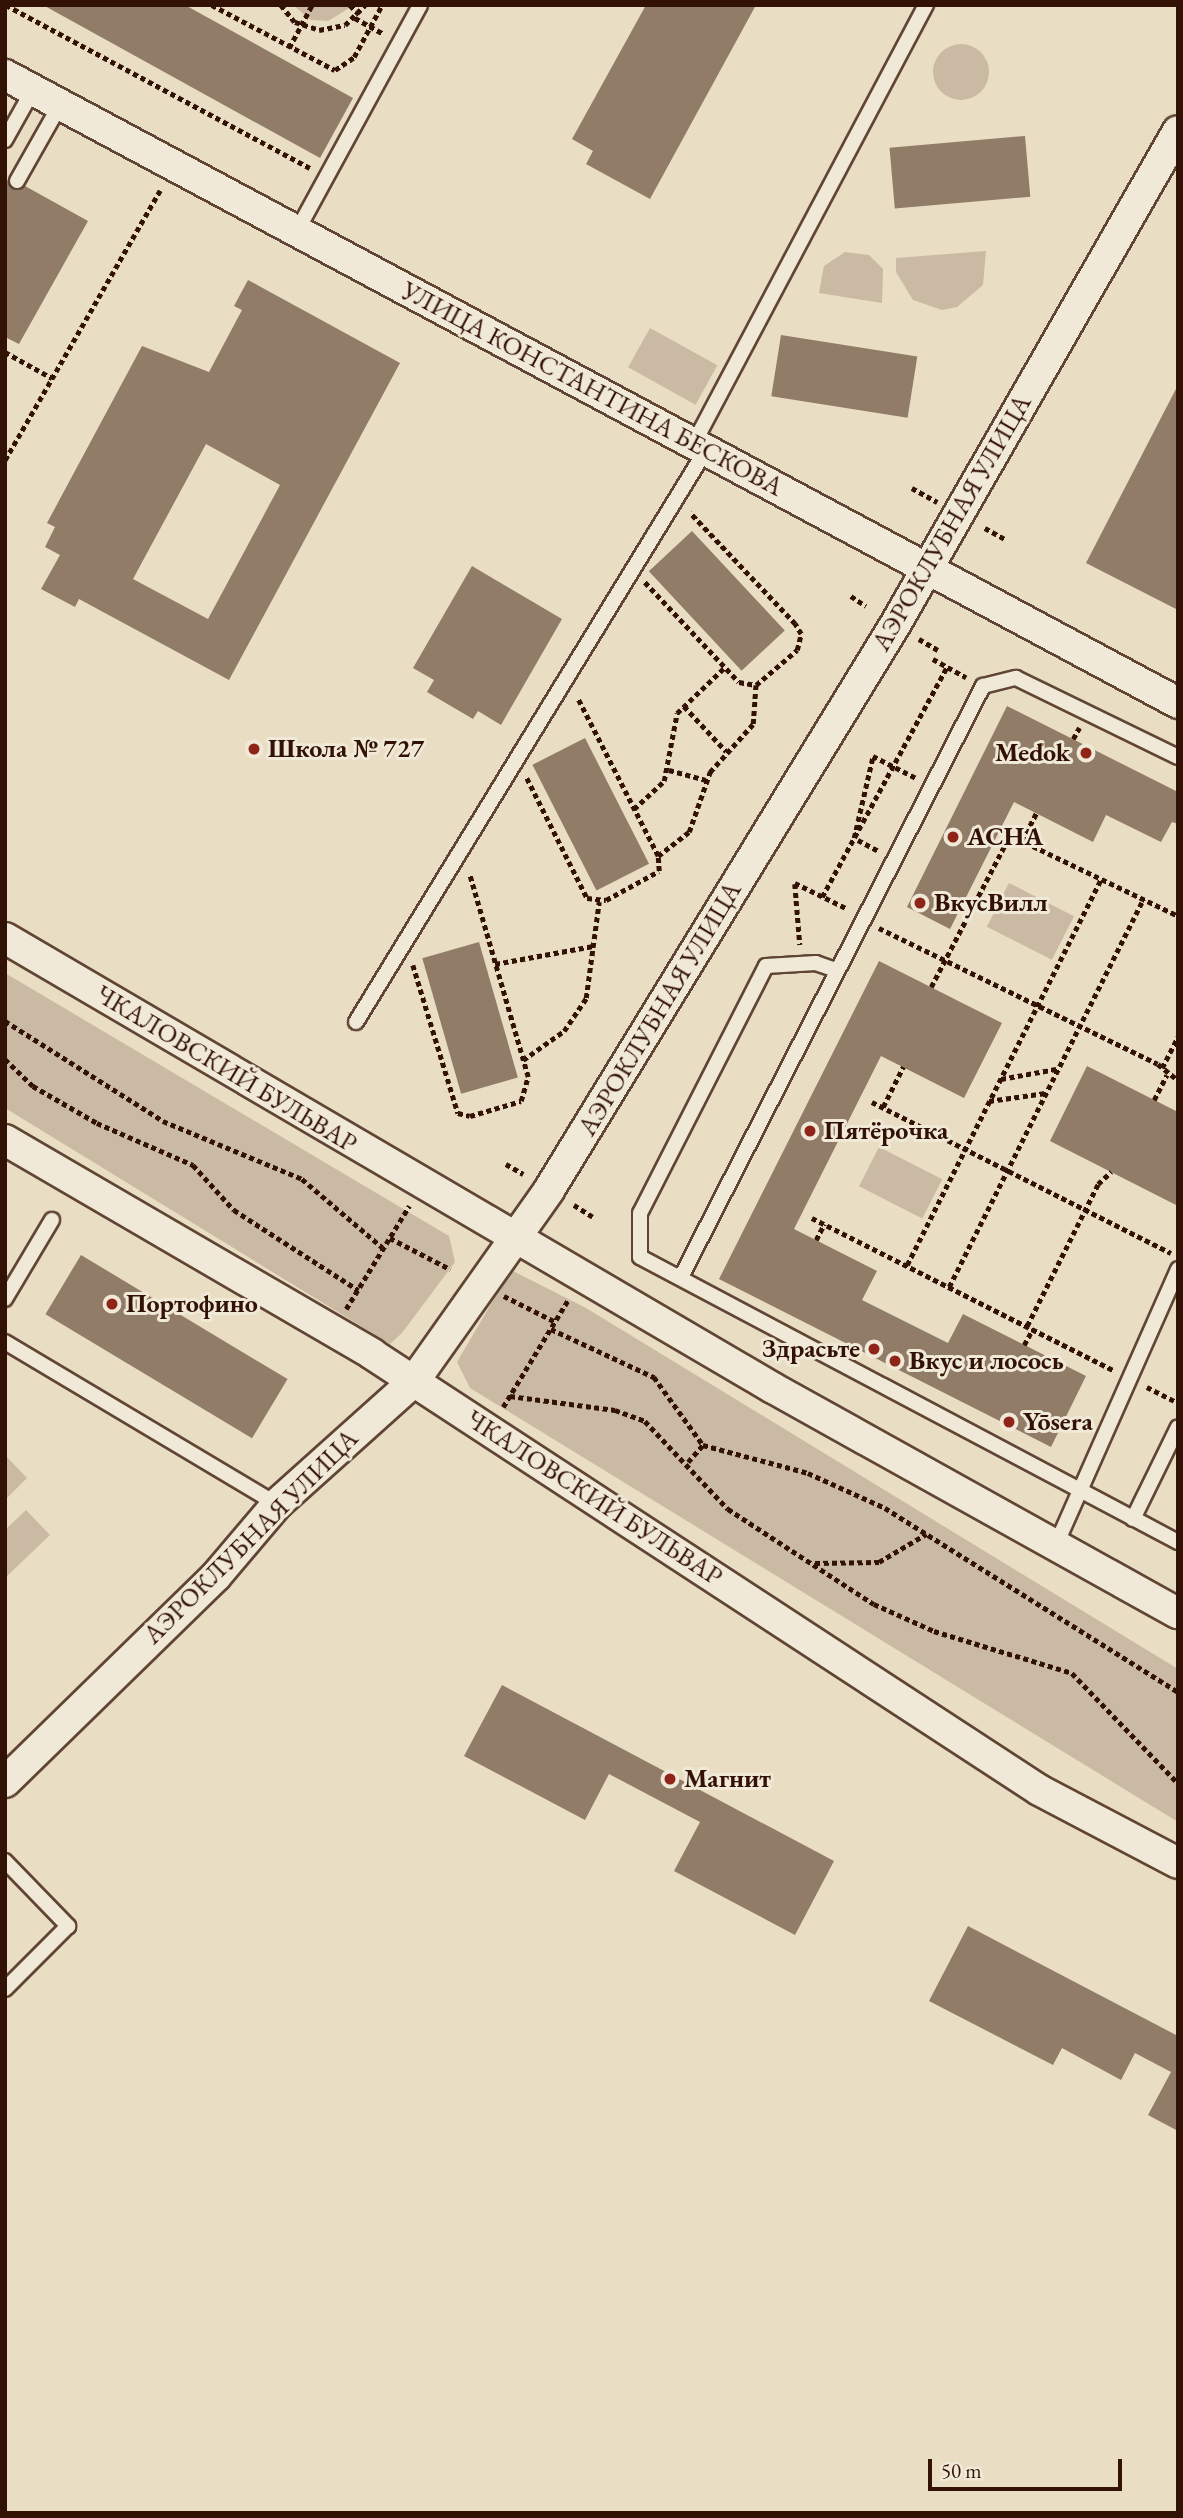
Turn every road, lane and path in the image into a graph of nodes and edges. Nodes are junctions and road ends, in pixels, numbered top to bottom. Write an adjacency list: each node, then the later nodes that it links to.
1 (6, 5): 21 (path)
2 (212, 5): 10 (path)
3 (281, 5): 12 (path)
4 (312, 5): 12 (path)
5 (349, 5): 11 (path)
6 (365, 5): 11 (path)
7 (383, 5): 13 (path)
8 (420, 5): 14 (lane)
9 (926, 5): 27 (lane)
10 (219, 6): 15 (path)
11 (357, 16): 12 (path); 13 (path)
12 (302, 25): 15 (path)
13 (371, 26): 14 (path); 15 (path)
14 (400, 43): 21 (lane)
15 (289, 48)
16 (5, 75): 17 (street, УЛИЦА КОНСТАНТИНА БЕСКОВА)
17 (33, 90): 18 (street, УЛИЦА КОНСТАНТИНА БЕСКОВА); 20 (lane)
18 (60, 105): 22 (lane); 24 (street, УЛИЦА КОНСТАНТИНА БЕСКОВА)
19 (1178, 131): 34 (street, АЭРОКЛУБНАЯ УЛИЦА)
20 (5, 140)
21 (327, 177): 24 (lane)
22 (17, 181)
23 (160, 190): 26 (path)
24 (296, 231): 27 (street, УЛИЦА КОНСТАНТИНА БЕСКОВА)
25 (5, 352): 26 (path)
26 (52, 378): 28 (path)
27 (700, 447): 30 (lane); 34 (street, УЛИЦА КОНСТАНТИНА БЕСКОВА)
28 (5, 460)
29 (912, 488): 31 (path)
30 (676, 498): 35 (lane); 44 (path)
31 (938, 502)
32 (985, 528): 33 (path)
33 (1005, 539)
34 (926, 567): 46 (street, УЛИЦА КОНСТАНТИНА БЕСКОВА); 108 (street, АЭРОКЛУБНАЯ УЛИЦА)
35 (633, 569): 41 (path); 43 (lane)
36 (851, 596): 37 (path)
37 (866, 606)
38 (918, 639): 39 (path)
39 (938, 650)
40 (933, 659): 42 (path)
41 (725, 667): 44 (path); 47 (path)
42 (947, 667): 45 (path); 51 (path)
43 (567, 677): 50 (lane); 55 (path)
44 (756, 685): 48 (path)
45 (983, 686): 49 (lane); 54 (lane)
46 (1178, 703)
47 (684, 706): 48 (path); 52 (path)
48 (726, 751): 53 (path)
49 (1178, 757)
50 (517, 759): 59 (lane); 64 (path)
51 (895, 767): 54 (path); 57 (path); 57 (path)
52 (669, 771): 53 (path); 55 (path)
53 (706, 780): 60 (path)
54 (930, 784): 66 (lane)
55 (634, 808): 60 (path)
56 (1036, 813): 58 (path)
57 (854, 838): 62 (path)
58 (1022, 841): 61 (path); 73 (path)
59 (462, 848): 70 (lane); 74 (path)
60 (658, 856): 64 (path)
61 (1101, 879): 63 (path); 77 (path)
62 (822, 897): 65 (path); 72 (path)
63 (1143, 900): 67 (path); 80 (path)
64 (599, 902): 71 (path)
65 (848, 909): 66 (path); 68 (path)
66 (862, 916): 73 (path); 75 (lane)
67 (1178, 916)
68 (842, 921)
69 (5, 938): 108 (street, ЧКАЛОВСКИЙ БУЛЬВАР)
70 (406, 941): 79 (lane); 83 (path)
71 (593, 946): 74 (path); 83 (path)
72 (808, 951)
73 (942, 963): 76 (path); 77 (path)
74 (495, 964): 83 (path)
75 (833, 970): 116 (lane); 116 (lane)
76 (931, 987)
77 (1037, 1003): 80 (path); 88 (path)
78 (5, 1021): 112 (path)
79 (356, 1022)
80 (1078, 1025): 85 (path); 86 (path)
81 (1178, 1037): 85 (path)
82 (5, 1059): 118 (path)
83 (523, 1060)
84 (903, 1067): 94 (path)
85 (1162, 1068): 87 (path)
86 (1056, 1069): 88 (path); 90 (path)
87 (1167, 1075): 89 (path); 91 (path)
88 (1000, 1079): 92 (path)
89 (1178, 1080)
90 (1045, 1093): 92 (path); 98 (path)
91 (1154, 1100)
92 (989, 1101): 96 (path)
93 (872, 1102): 94 (path)
94 (883, 1107): 96 (path)
95 (5, 1140): 129 (street, ЧКАЛОВСКИЙ БУЛЬВАР)
96 (965, 1149): 98 (path); 113 (path)
97 (506, 1164): 100 (path)
98 (1007, 1170): 103 (path); 117 (path)
99 (1111, 1172): 103 (path)
100 (523, 1174)
101 (409, 1205): 109 (path)
102 (574, 1205): 104 (path)
103 (1085, 1209): 111 (path); 124 (path)
104 (593, 1217)
105 (813, 1218): 107 (path)
106 (52, 1220): 120 (lane)
107 (824, 1224): 110 (path); 113 (path)
108 (517, 1235): 129 (street, АЭРОКЛУБНАЯ УЛИЦА); 140 (street, ЧКАЛОВСКИЙ БУЛЬВАР)
109 (390, 1238): 112 (path); 114 (path)
110 (816, 1240)
111 (1159, 1246)
112 (383, 1248): 118 (path)
113 (907, 1265): 117 (path)
114 (450, 1269)
115 (1178, 1269): 135 (lane)
116 (681, 1277): 135 (lane)
117 (949, 1287): 124 (path)
118 (358, 1290): 122 (path)
119 (497, 1292): 123 (path)
120 (5, 1299)
121 (568, 1300): 123 (path)
122 (342, 1316)
123 (556, 1322): 125 (path)
124 (1030, 1327): 127 (path); 128 (path)
125 (551, 1329): 130 (path); 133 (path)
126 (5, 1342): 136 (lane)
127 (1024, 1345)
128 (1100, 1363)
129 (414, 1381): 136 (street, АЭРОКЛУБНАЯ УЛИЦА); 147 (street, ЧКАЛОВСКИЙ БУЛЬВАР)
130 (510, 1395): 131 (path); 134 (path)
131 (502, 1408)
132 (1178, 1427): 137 (lane)
133 (703, 1445): 134 (path); 138 (path)
134 (688, 1462): 141 (path)
135 (1084, 1491): 137 (lane); 140 (lane)
136 (277, 1504): 144 (street, АЭРОКЛУБНАЯ УЛИЦА)
137 (1133, 1519): 139 (lane)
138 (926, 1534): 141 (path); 143 (path)
139 (1178, 1542)
140 (1054, 1548): 142 (street, ЧКАЛОВСКИЙ БУЛЬВАР)
141 (814, 1563): 145 (path)
142 (1178, 1613)
143 (1178, 1692)
144 (5, 1782)
145 (1178, 1783)
146 (5, 1861): 148 (lane)
147 (1178, 1863)
148 (5, 1989)

